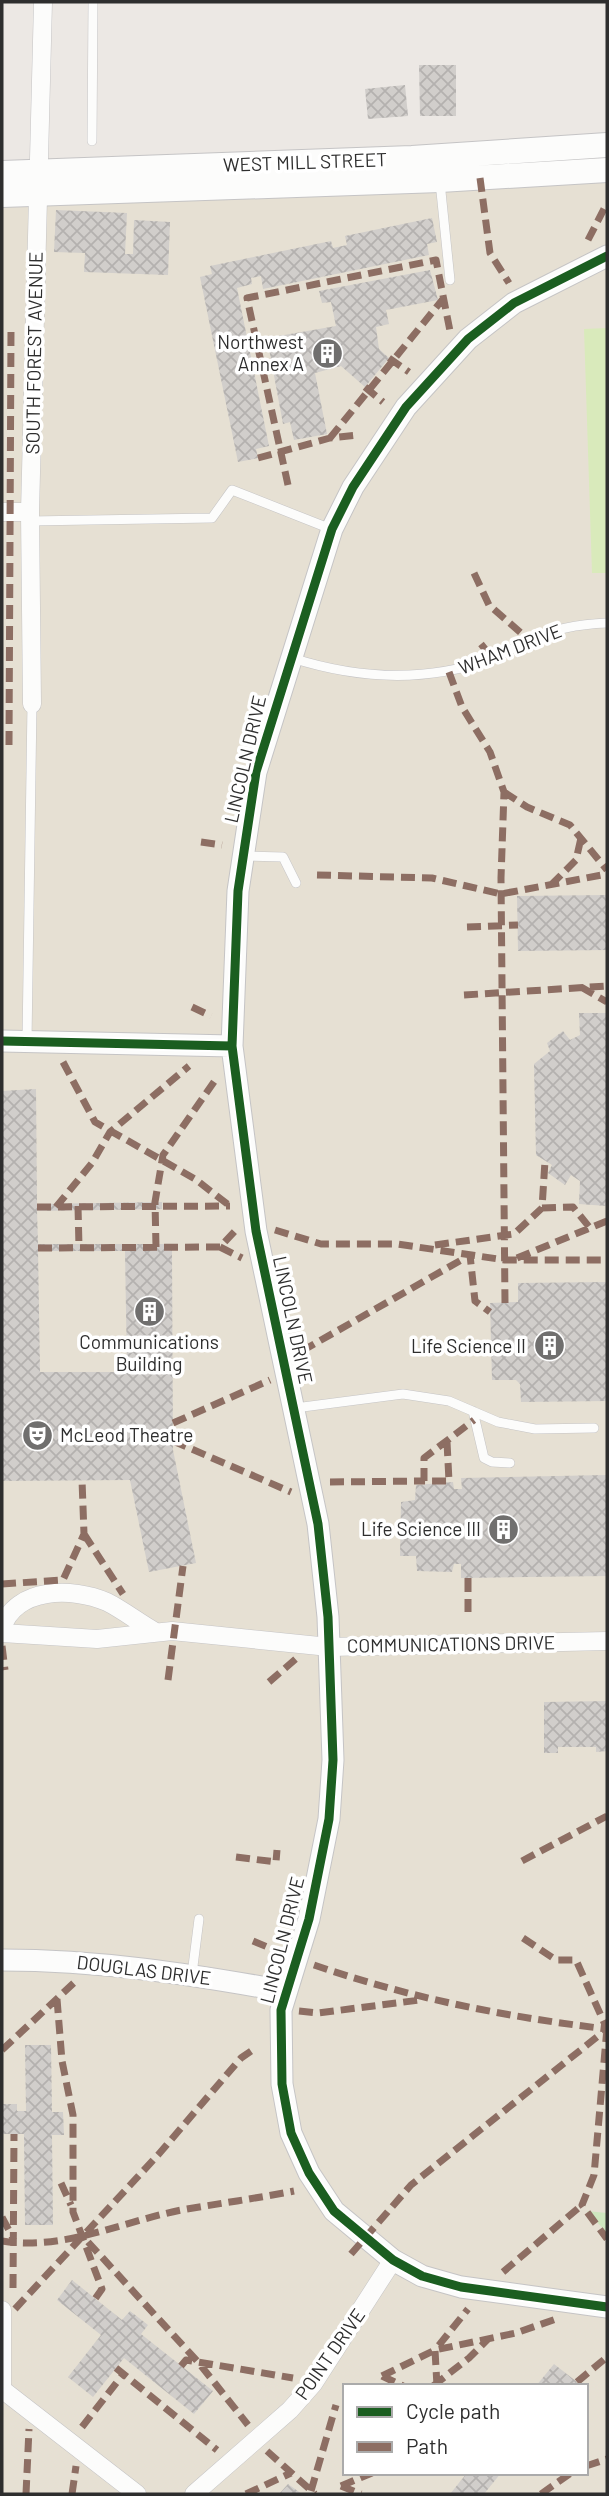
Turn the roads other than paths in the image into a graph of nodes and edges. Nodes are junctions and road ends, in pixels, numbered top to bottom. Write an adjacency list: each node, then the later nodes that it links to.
1 (43, 2): 8 (street, SOUTH FOREST AVENUE)
2 (93, 2): 3 (lane)
3 (92, 141)
4 (607, 145): 8 (main road, WEST MILL STREET)
5 (607, 170): 7 (main road, WEST MILL STREET)
6 (2, 173): 8 (main road, WEST MILL STREET)
7 (440, 180): 8 (main road, WEST MILL STREET); 11 (lane)
8 (38, 183): 9 (main road, WEST MILL STREET); 13 (street, SOUTH FOREST AVENUE)
9 (2, 195)
10 (607, 256): 14 (street, LINCOLN DRIVE)
11 (450, 280)
12 (2, 512): 13 (street)
13 (30, 517): 14 (lane); 17 (street, SOUTH FOREST AVENUE)
14 (332, 530): 16 (street, LINCOLN DRIVE)
15 (607, 624): 16 (lane, WHAM DRIVE)
16 (290, 657): 18 (street, LINCOLN DRIVE)
17 (32, 704): 21 (lane)
18 (241, 856): 19 (lane); 22 (street, LINCOLN DRIVE)
19 (296, 883)
20 (2, 1041): 21 (street)
21 (27, 1041): 22 (street)
22 (232, 1046): 23 (street, LINCOLN DRIVE)
23 (295, 1408): 24 (lane); 30 (street, LINCOLN DRIVE)
24 (473, 1411): 25 (lane); 26 (lane)
25 (594, 1428)
26 (510, 1463)
27 (2, 1630): 28 (street, COMMUNICATIONS DRIVE); 28 (street)
28 (154, 1631): 30 (street, COMMUNICATIONS DRIVE)
29 (607, 1641): 30 (street, COMMUNICATIONS DRIVE)
30 (329, 1647): 34 (street, LINCOLN DRIVE)
31 (199, 1919): 33 (lane)
32 (2, 1960): 33 (street, DOUGLAS DRIVE)
33 (192, 1974): 34 (street, DOUGLAS DRIVE)
34 (284, 1991): 35 (street, LINCOLN DRIVE)
35 (393, 2260): 36 (street, LINCOLN DRIVE); 40 (street, POINT DRIVE)
36 (607, 2307)
37 (2, 2310): 38 (street)
38 (2, 2389): 39 (street)
39 (137, 2494)
40 (194, 2494)

